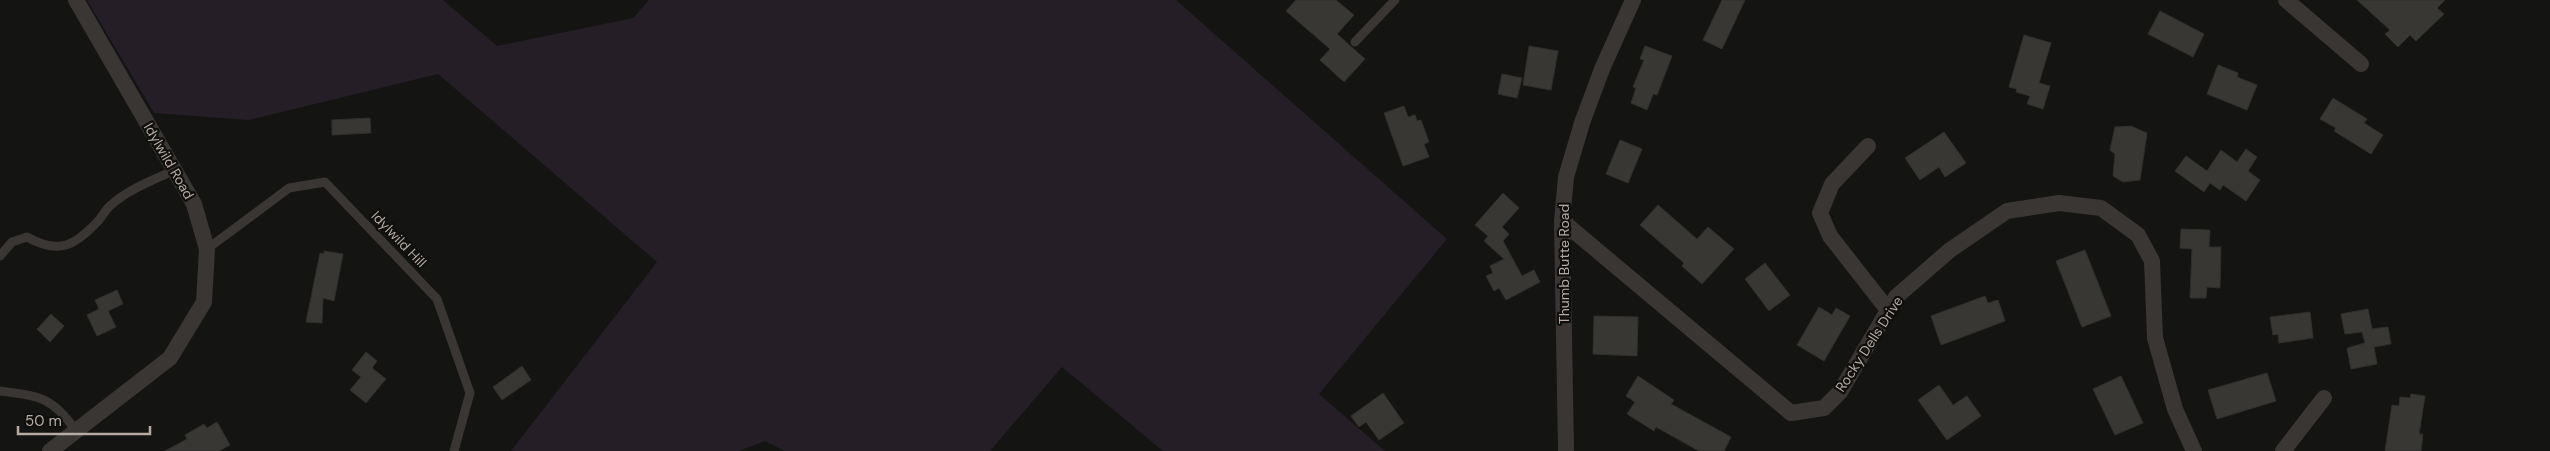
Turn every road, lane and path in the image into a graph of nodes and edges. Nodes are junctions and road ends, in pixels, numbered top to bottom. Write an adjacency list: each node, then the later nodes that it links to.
1 (76, 0): 8 (street, Idylwild Road)
2 (1395, 0): 5 (lane)
3 (1633, 0): 9 (street, Thumb Butte Road)
4 (2286, 0): 6 (street)
5 (1355, 42)
6 (2361, 64)
7 (1868, 146): 12 (street)
8 (175, 170): 10 (street, Idylwild Road); 11 (lane)
9 (1562, 221): 12 (street, Rocky Dells Drive); 18 (street, Thumb Butte Road)
10 (208, 249): 15 (street, Idylwild Road); 17 (lane, Idylwild Hill)
11 (0, 256)
12 (1888, 310): 19 (street, Rocky Dells Drive)
13 (0, 391): 15 (lane)
14 (2324, 398): 20 (street)
15 (76, 431): 16 (street, Idylwild Road)
16 (50, 451)
17 (454, 451)
18 (1566, 451)
19 (2194, 451)
20 (2283, 451)

